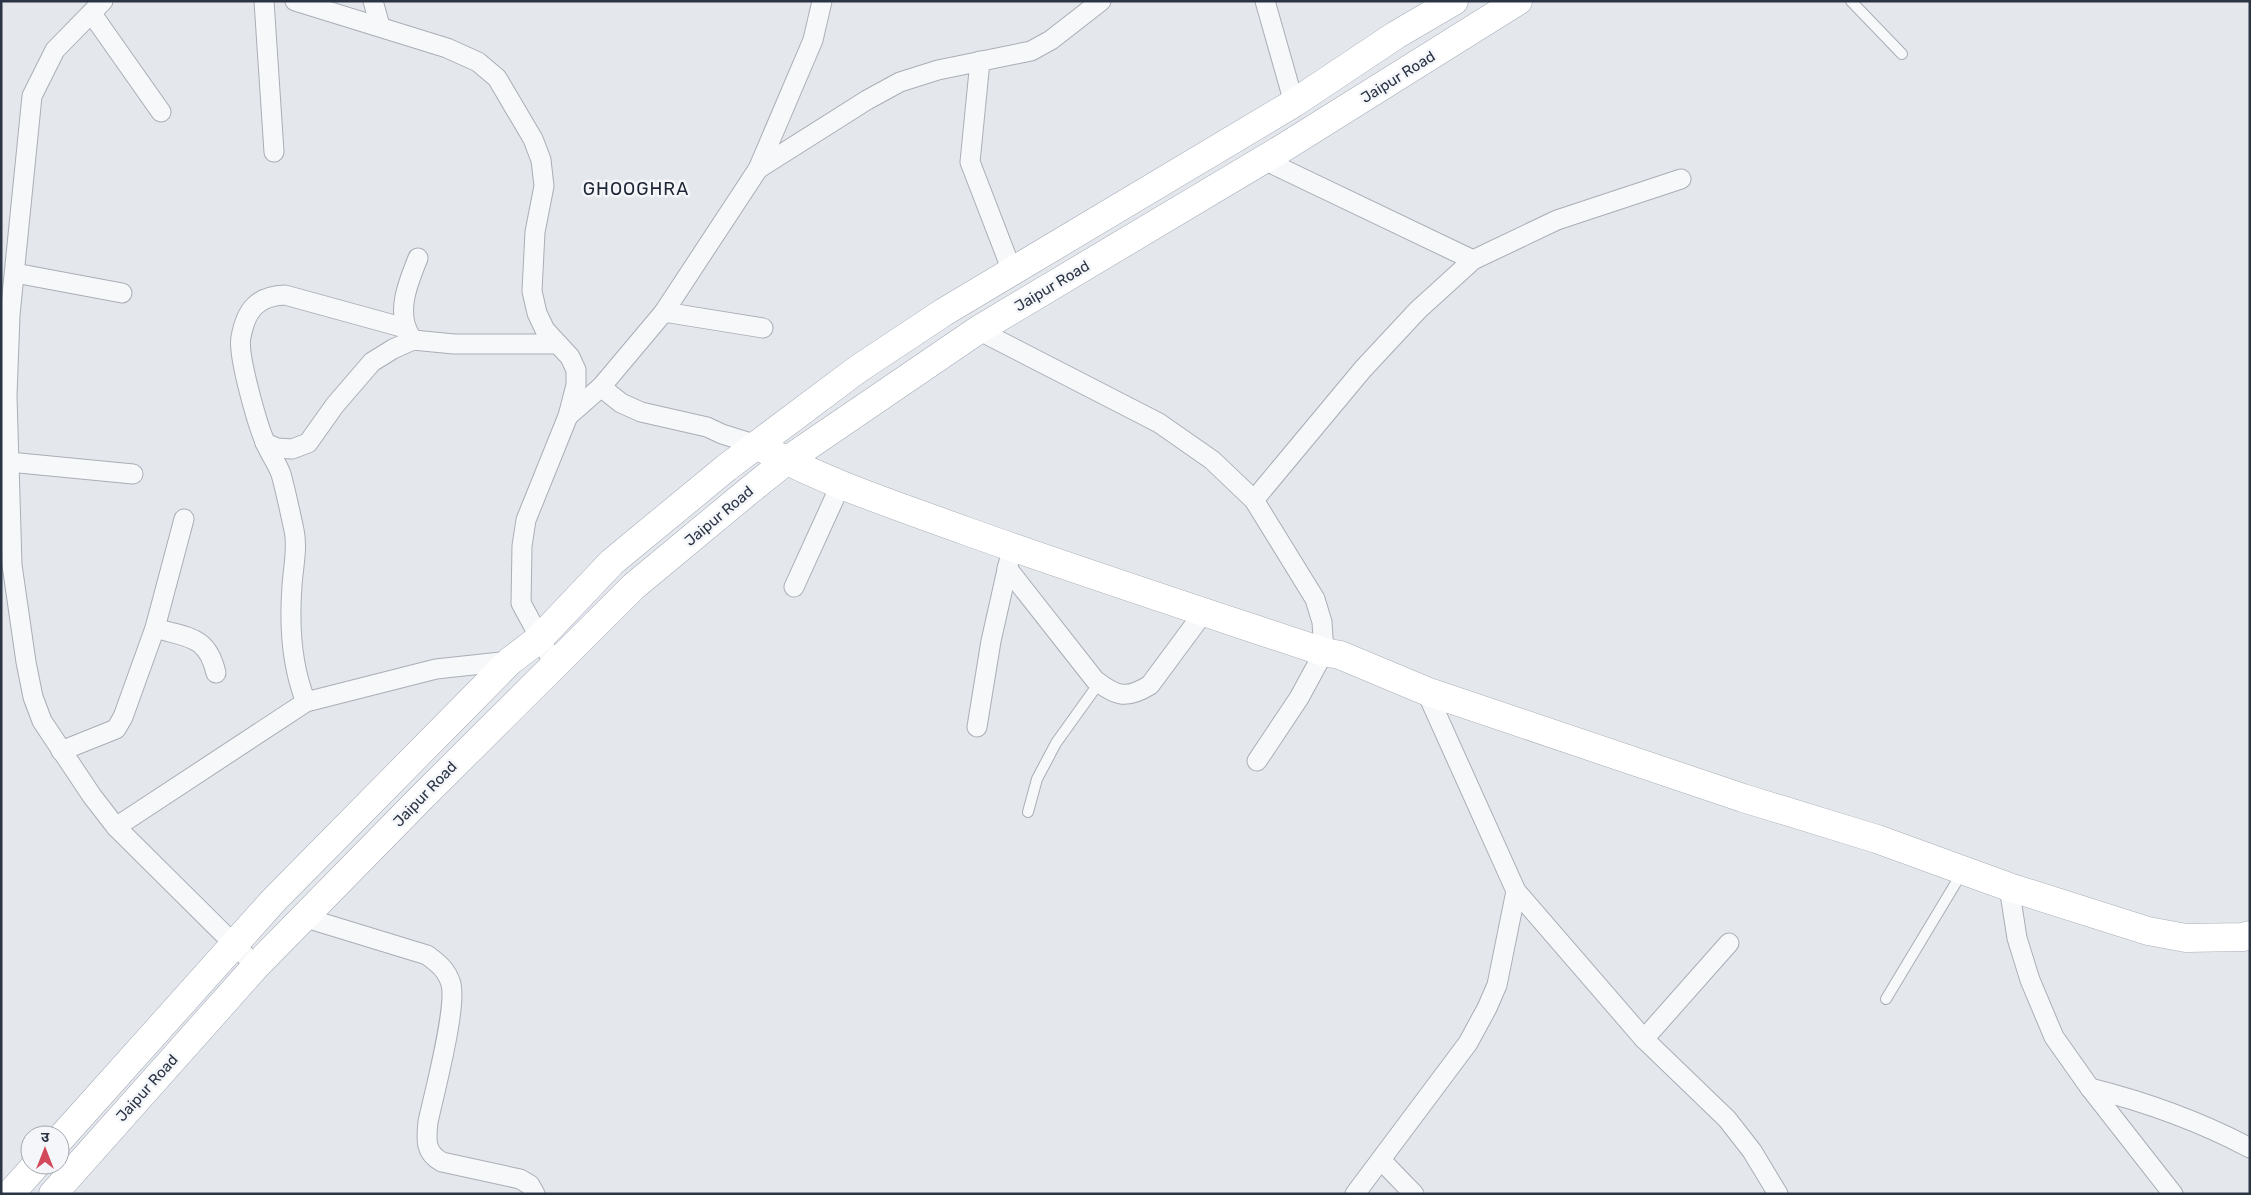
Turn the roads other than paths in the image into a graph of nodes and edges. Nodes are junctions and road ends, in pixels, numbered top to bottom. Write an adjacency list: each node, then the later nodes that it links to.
1 (264, 1): 17 (street)
2 (296, 1): 11 (street)
3 (373, 1): 11 (street)
4 (822, 1): 19 (street)
5 (1101, 1): 13 (street)
6 (1265, 1): 14 (street)
7 (1518, 1): 18 (main road, Jaipur Road)
8 (1851, 1): 12 (lane)
9 (1448, 2): 14 (main road, Jaipur Road)
10 (97, 8): 15 (street); 24 (street)
11 (380, 26): 30 (street)
12 (1902, 54)
13 (980, 61): 19 (street); 23 (street)
14 (1294, 103): 16 (main road, Jaipur Road)
15 (161, 112)
16 (1265, 120): 18 (main road); 23 (main road, Jaipur Road)
17 (274, 152)
18 (1274, 154): 22 (street); 28 (main road, Jaipur Road)
19 (758, 169): 26 (street)
20 (1681, 179): 22 (street)
21 (418, 258): 29 (street)
22 (1473, 260): 39 (street)
23 (1012, 271): 34 (main road, Jaipur Road)
24 (15, 273): 25 (street); 36 (street)
25 (122, 293)
26 (664, 312): 27 (street); 31 (street)
27 (764, 328)
28 (978, 330): 35 (main road, Jaipur Road); 39 (street)
29 (409, 334): 30 (street); 33 (street); 33 (street)
30 (558, 344): 32 (street)
31 (600, 387): 32 (street); 34 (street)
32 (568, 416): 45 (street)
33 (265, 442): 52 (street)
34 (757, 445): 35 (main road); 45 (main road, Jaipur Road)
35 (786, 461): 38 (main road); 48 (main road, Jaipur Road)
36 (9, 462): 37 (street); 54 (street)
37 (133, 474)
38 (840, 486): 41 (main road); 42 (street)
39 (1254, 500): 46 (street)
40 (184, 519): 44 (street)
41 (1010, 558): 43 (main road); 50 (street); 53 (street)
42 (794, 587)
43 (1204, 612): 46 (main road); 50 (street)
44 (155, 628): 49 (street); 54 (street)
45 (539, 639): 47 (main road, Jaipur Road); 48 (street)
46 (1324, 652): 51 (main road); 55 (street)
47 (510, 661): 52 (street); 64 (main road, Jaipur Road)
48 (554, 664): 61 (main road, Jaipur Road)
49 (216, 673)
50 (1098, 683): 56 (lane)
51 (1426, 691): 58 (main road); 60 (street)
52 (306, 702): 57 (street)
53 (976, 728)
54 (61, 751): 57 (street)
55 (1257, 761)
56 (1028, 812)
57 (116, 827): 64 (street)
58 (1964, 870): 59 (main road); 66 (lane)
59 (2009, 887): 62 (main road); 68 (street)
60 (1516, 891): 67 (street); 71 (street)
61 (306, 918): 65 (main road, Jaipur Road); 75 (street)
62 (2250, 935)
63 (1729, 943): 67 (street)
64 (234, 946): 65 (street); 69 (main road, Jaipur Road)
65 (256, 966): 74 (main road, Jaipur Road)
66 (1886, 999)
67 (1644, 1039): 78 (street)
68 (2090, 1088): 70 (street); 79 (street)
69 (70, 1128)
70 (2250, 1148)
71 (1381, 1160): 76 (street); 77 (street)
72 (27, 1175): 73 (main road)
73 (10, 1194)
74 (53, 1194)
75 (535, 1194)
76 (1355, 1194)
77 (1414, 1194)
78 (1778, 1194)
79 (2173, 1194)

